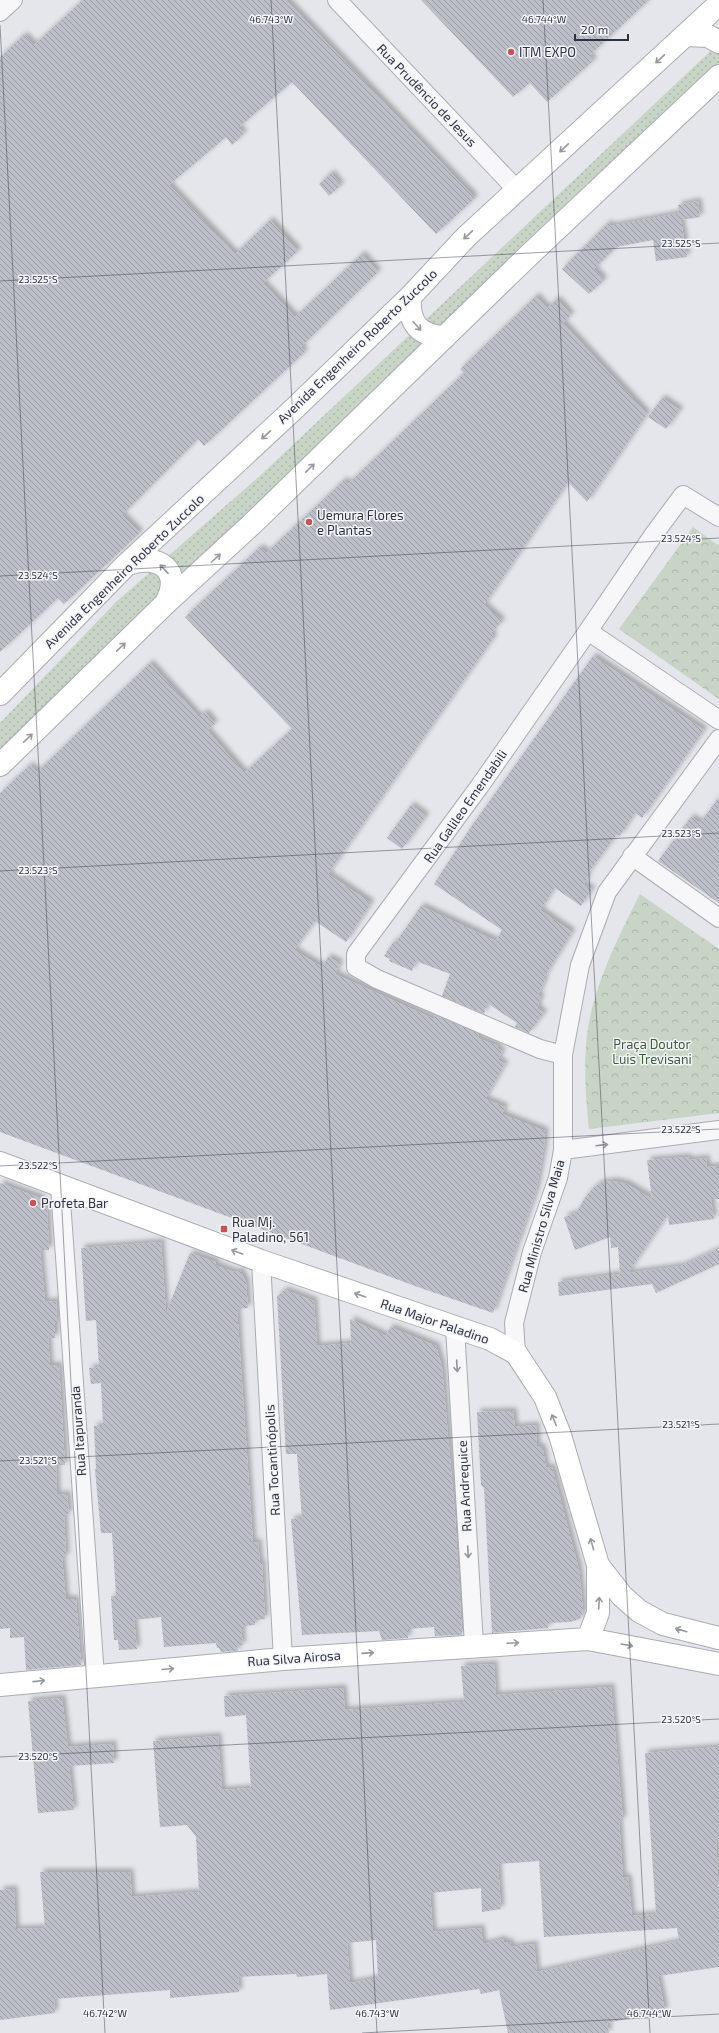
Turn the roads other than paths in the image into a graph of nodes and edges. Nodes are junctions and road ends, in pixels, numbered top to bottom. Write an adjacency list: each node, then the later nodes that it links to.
1 (13, 0): 4 (street)
2 (337, 0): 8 (street, Rua Prudêncio de Jesus)
3 (719, 4): 5 (street, Avenida Engenheiro Roberto Zuccolo)
4 (0, 12)
5 (686, 35): 6 (street); 8 (street, Avenida Engenheiro Roberto Zuccolo, one-way to 8)
6 (719, 42)
7 (719, 76): 10 (street)
8 (518, 191): 9 (street, Avenida Engenheiro Roberto Zuccolo, one-way to 9)
9 (410, 297): 10 (street, one-way to 10); 12 (street, Avenida Engenheiro Roberto Zuccolo, one-way to 12)
10 (445, 337): 13 (street, one-way to 10)
11 (719, 517): 14 (street, Rua Galileo Emendabili)
12 (127, 564): 13 (street, one-way to 12); 15 (street, Avenida Engenheiro Roberto Zuccolo)
13 (166, 603): 18 (street, one-way to 13)
14 (588, 631): 16 (street); 21 (street, Rua Galileo Emendabili)
15 (0, 694)
16 (719, 720)
17 (719, 738): 19 (street, Rua Ministro Silva Maia)
18 (0, 765)
19 (632, 856): 20 (street); 21 (street, Rua Ministro Silva Maia)
20 (719, 918)
21 (563, 1055): 23 (street, Rua Ministro Silva Maia)
22 (719, 1130): 23 (street, one-way to 22)
23 (563, 1150): 27 (street, Rua Ministro Silva Maia)
24 (0, 1163): 25 (street, Rua Major Paladino)
25 (60, 1187): 26 (street, Rua Major Paladino, one-way to 25); 38 (street, Rua Itapuranda)
26 (260, 1261): 28 (street, Rua Major Paladino, one-way to 26); 36 (street, Rua Tocantinópolis)
27 (514, 1323): 29 (street); 30 (street, Rua Ministro Silva Maia)
28 (455, 1328): 29 (street, Rua Major Paladino); 34 (street, Rua Andrequice, one-way to 34)
29 (490, 1339): 30 (street, Rua Major Paladino)
30 (516, 1353): 31 (street, Rua Major Paladino, one-way to 30)
31 (598, 1565): 32 (street, Rua Major Paladino, one-way to 31); 33 (street, one-way to 31)
32 (719, 1638)
33 (588, 1639): 34 (street, Rua Silva Airosa, one-way to 33); 35 (street, one-way to 35)
34 (474, 1645): 36 (street, Rua Silva Airosa, one-way to 34)
35 (688, 1658): 37 (street); 39 (street)
36 (283, 1659): 38 (street, Rua Silva Airosa, one-way to 36)
37 (719, 1664)
38 (96, 1676): 40 (street, Rua Silva Airosa, one-way to 38)
39 (719, 1677)
40 (0, 1685)

